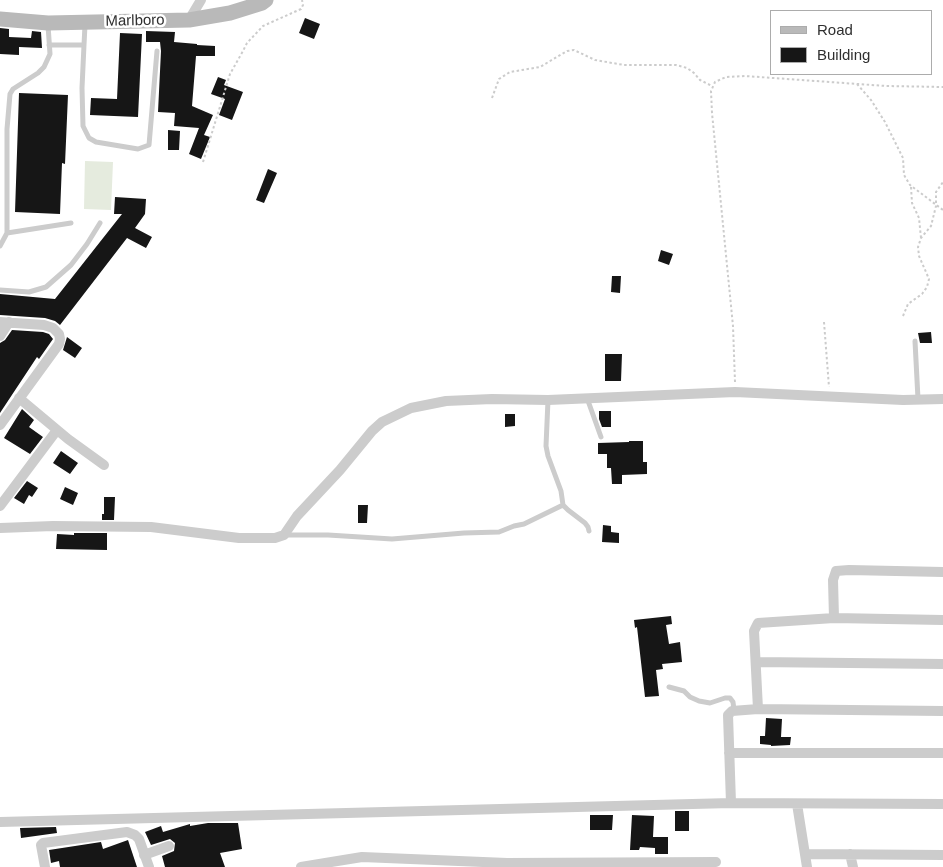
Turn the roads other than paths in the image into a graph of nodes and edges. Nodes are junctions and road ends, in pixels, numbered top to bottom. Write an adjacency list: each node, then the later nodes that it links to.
1 (201, 0): 4 (street)
2 (266, 0): 4 (street, Marlboro)
3 (0, 19): 6 (street, Marlboro)
4 (189, 20): 5 (street, Marlboro)
5 (85, 22): 6 (street, Marlboro); 8 (lane)
6 (48, 23): 7 (lane)
7 (49, 45): 8 (lane); 12 (lane)
8 (84, 45): 9 (lane)
9 (157, 51)
10 (71, 223): 12 (lane)
11 (100, 223): 14 (lane)
12 (8, 233): 13 (lane)
13 (0, 246)
14 (0, 290)
15 (5, 322): 16 (street); 18 (street)
16 (0, 336)
17 (915, 341): 22 (lane)
18 (19, 398): 23 (street); 24 (street)
19 (586, 398): 21 (street); 22 (street); 25 (lane)
20 (943, 399): 22 (street)
21 (548, 400): 27 (lane); 31 (street)
22 (918, 400)
23 (0, 425)
24 (57, 430): 26 (street); 28 (street)
25 (601, 438)
26 (104, 465)
27 (564, 504): 30 (lane); 31 (lane)
28 (0, 506)
29 (0, 528): 31 (street)
30 (589, 531)
31 (284, 536)
32 (943, 572): 33 (street)
33 (834, 618): 34 (street); 35 (street)
34 (943, 620)
35 (756, 662): 36 (street); 38 (street)
36 (943, 664)
37 (669, 687): 39 (lane)
38 (758, 709): 39 (street); 40 (street)
39 (734, 710): 41 (street)
40 (943, 711)
41 (729, 753): 42 (street); 43 (street)
42 (943, 754)
43 (731, 803): 44 (street); 46 (street)
44 (796, 804): 45 (street); 48 (street)
45 (943, 804)
46 (0, 822)
47 (169, 846): 50 (street)
48 (805, 854): 49 (street); 56 (street)
49 (850, 854): 51 (street); 57 (street)
50 (144, 855): 53 (street); 54 (street)
51 (943, 855)
52 (716, 862): 55 (street)
53 (45, 867)
54 (149, 867)
55 (301, 867)
56 (807, 867)
57 (853, 867)

